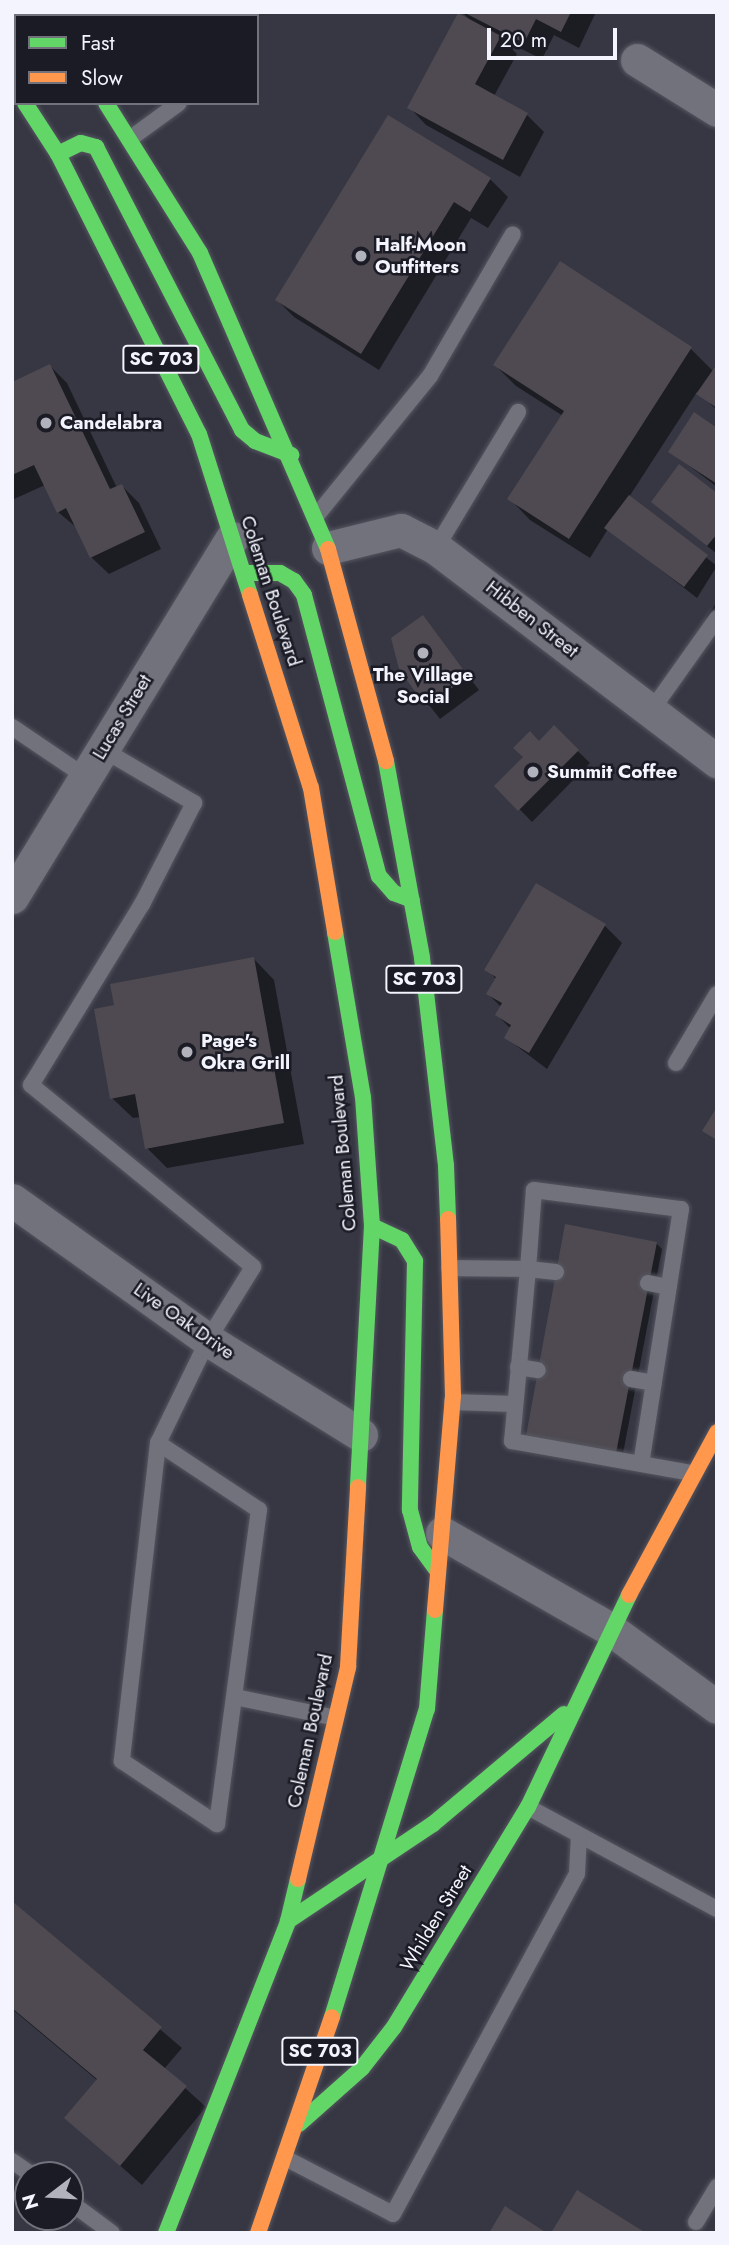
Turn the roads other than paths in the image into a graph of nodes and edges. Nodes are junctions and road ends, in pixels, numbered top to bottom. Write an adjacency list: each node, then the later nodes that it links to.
1 (637, 60): 5 (street)
2 (26, 105): 7 (main road, Coleman Boulevard / SC 703)
3 (107, 105): 6 (main road, SC 703)
4 (176, 105): 6 (lane)
5 (717, 110)
6 (131, 138): 10 (main road, SC 703)
7 (58, 154): 10 (main road); 12 (main road, Coleman Boulevard / SC 703)
8 (513, 234): 11 (lane)
9 (518, 412): 14 (lane)
10 (291, 455): 11 (main road, SC 703)
11 (317, 515): 13 (main road, SC 703)
12 (232, 538): 15 (main road, Coleman Boulevard / SC 703); 20 (street, Lucas Street)
13 (328, 548): 14 (street, Hibben Street); 22 (main road, SC 703)
14 (436, 548): 17 (street, Hibben Street)
15 (244, 573): 22 (main road); 26 (main road, Coleman Boulevard / SC 703)
16 (717, 618): 17 (lane)
17 (651, 711): 19 (street, Hibben Street)
18 (12, 727): 20 (lane)
19 (717, 761)
20 (94, 763): 21 (street, Lucas Street); 32 (lane)
21 (12, 897)
22 (412, 900): 27 (main road, SC 703)
23 (717, 994): 24 (lane)
24 (676, 1063)
25 (12, 1200): 32 (street, Live Oak Drive)
26 (372, 1226): 40 (main road, Coleman Boulevard / SC 703); 45 (main road)
27 (449, 1268): 28 (lane); 37 (main road, SC 703)
28 (528, 1269): 29 (lane); 31 (lane); 33 (lane)
29 (556, 1272)
30 (648, 1283): 31 (lane)
31 (669, 1287): 36 (lane)
32 (208, 1340): 40 (street, Live Oak Drive); 41 (lane)
33 (518, 1367): 34 (lane); 38 (lane)
34 (538, 1370)
35 (631, 1379): 36 (lane)
36 (654, 1383): 42 (lane)
37 (452, 1402): 38 (lane); 44 (main road, SC 703)
38 (514, 1404): 42 (lane)
39 (717, 1432): 43 (main road, Whilden Street)
40 (361, 1434): 50 (main road, Coleman Boulevard / SC 703)
41 (158, 1443): 47 (lane); 47 (lane)
42 (641, 1464): 43 (lane)
43 (691, 1472): 46 (main road, Whilden Street)
44 (442, 1533): 45 (main road, SC 703); 46 (street)
45 (439, 1572): 53 (main road, SC 703)
46 (610, 1629): 48 (street); 49 (main road, Whilden Street)
47 (235, 1698): 50 (lane)
48 (717, 1707)
49 (571, 1708): 51 (main road, Whilden Street); 53 (main road, Whilden Street)
50 (336, 1718): 55 (main road, Coleman Boulevard / SC 703)
51 (528, 1807): 52 (lane); 56 (main road, Whilden Street)
52 (579, 1835): 54 (lane); 57 (lane)
53 (375, 1866): 55 (main road, Whilden Street); 56 (main road, SC 703)
54 (717, 1909)
55 (288, 1922): 62 (main road, Coleman Boulevard / SC 703)
56 (299, 2124): 57 (main road, SC 703)
57 (287, 2159): 63 (main road, SC 703)
58 (717, 2187): 60 (lane)
59 (84, 2212): 61 (lane)
60 (696, 2222)
61 (112, 2233)
62 (166, 2233)
63 (258, 2233)

